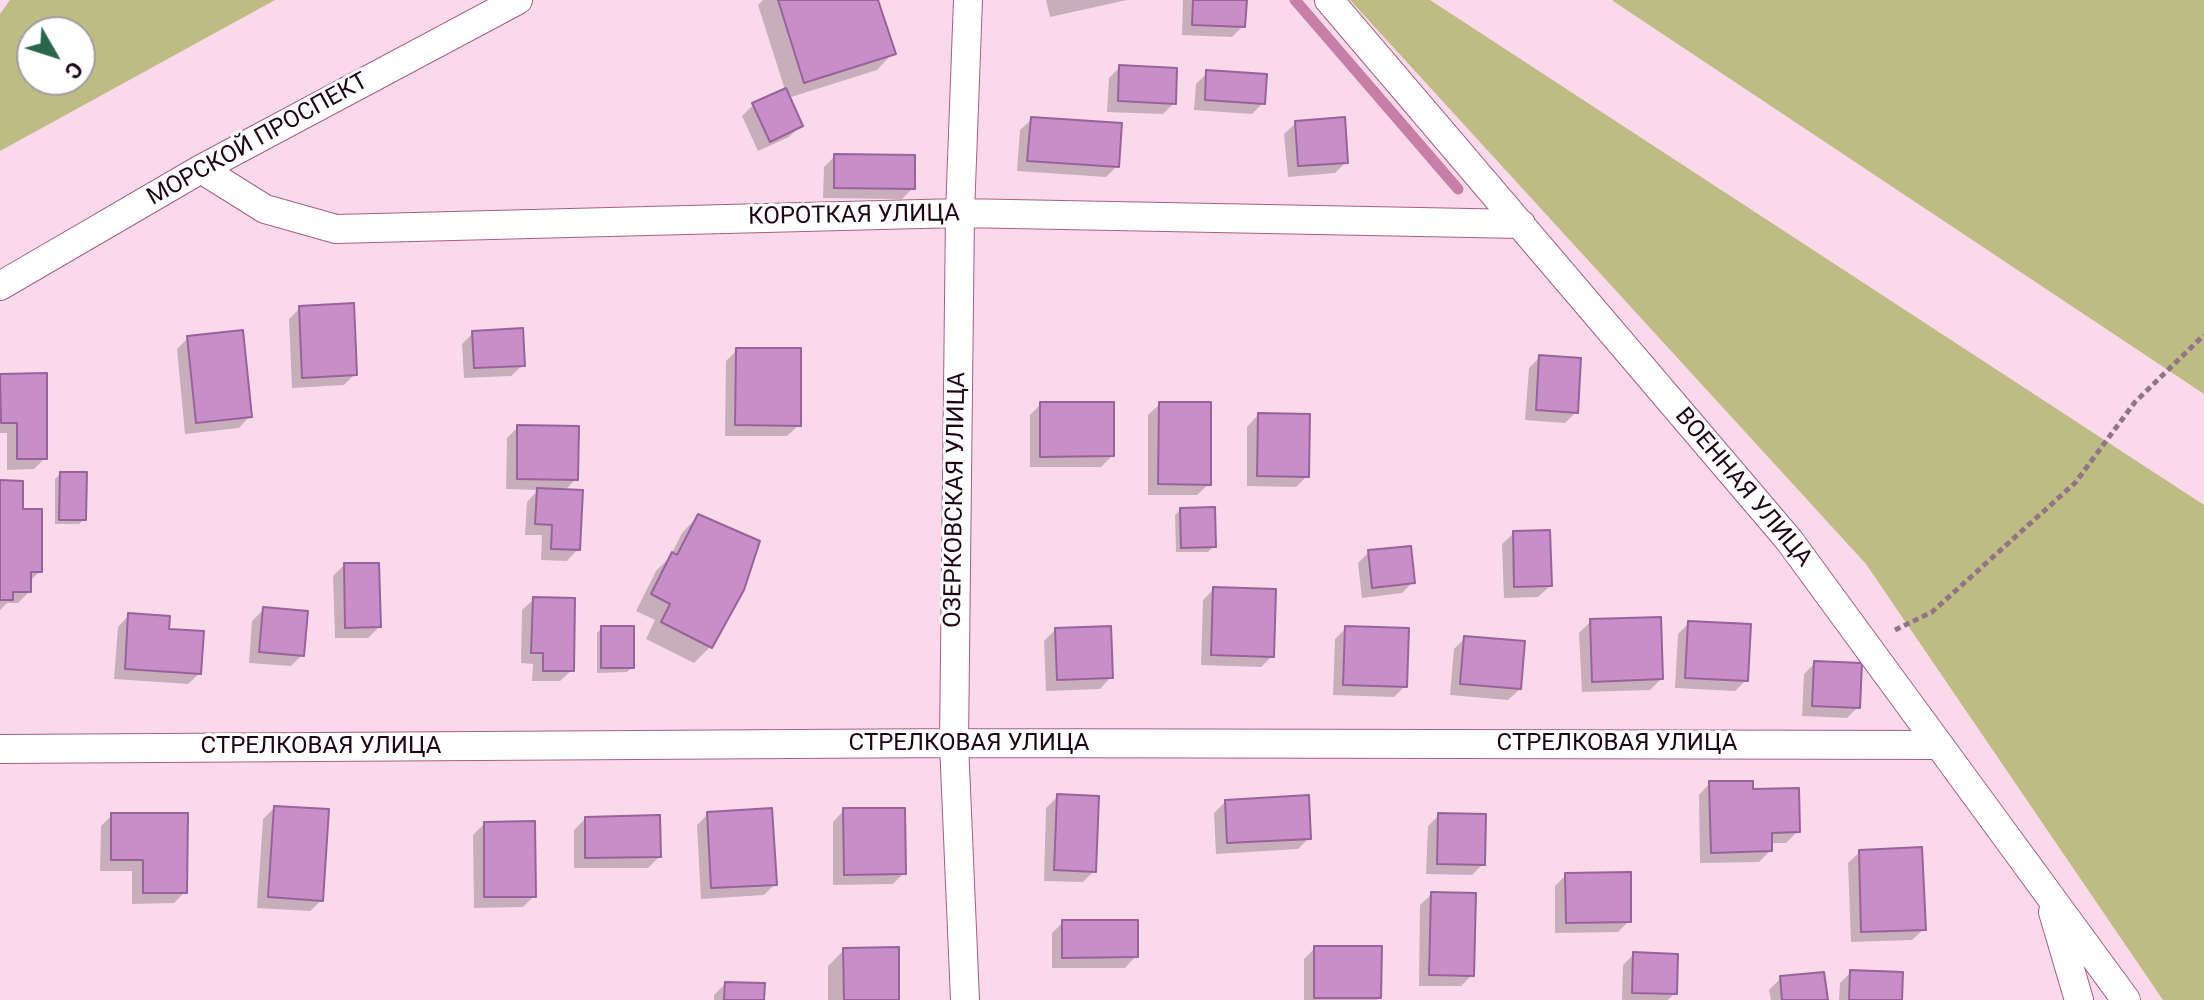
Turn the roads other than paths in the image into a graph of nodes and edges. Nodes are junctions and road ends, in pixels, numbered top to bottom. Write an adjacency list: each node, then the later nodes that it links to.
1 (518, 0): 4 (street, МОРСКОЙ ПРОСПЕКТ)
2 (968, 0): 5 (street, ОЗЕРКОВСКАЯ УЛИЦА)
3 (1329, 0): 6 (street, ВОЕННАЯ УЛИЦА)
4 (201, 169): 5 (street, КОРОТКАЯ УЛИЦА); 7 (street, МОРСКОЙ ПРОСПЕКТ)
5 (960, 213): 6 (street, КОРОТКАЯ УЛИЦА); 8 (street, ОЗЕРКОВСКАЯ УЛИЦА)
6 (1521, 224): 9 (street, ВОЕННАЯ УЛИЦА)
7 (0, 286)
8 (954, 743): 9 (street, СТРЕЛКОВАЯ УЛИЦА); 10 (street, СТРЕЛКОВАЯ УЛИЦА); 12 (street, ОЗЕРКОВСКАЯ УЛИЦА)
9 (1938, 745): 11 (street, ВОЕННАЯ УЛИЦА)
10 (0, 749)
11 (2047, 892): 13 (street); 14 (street, ВОЕННАЯ УЛИЦА)
12 (965, 1000)
13 (2079, 1000)
14 (2126, 1000)

